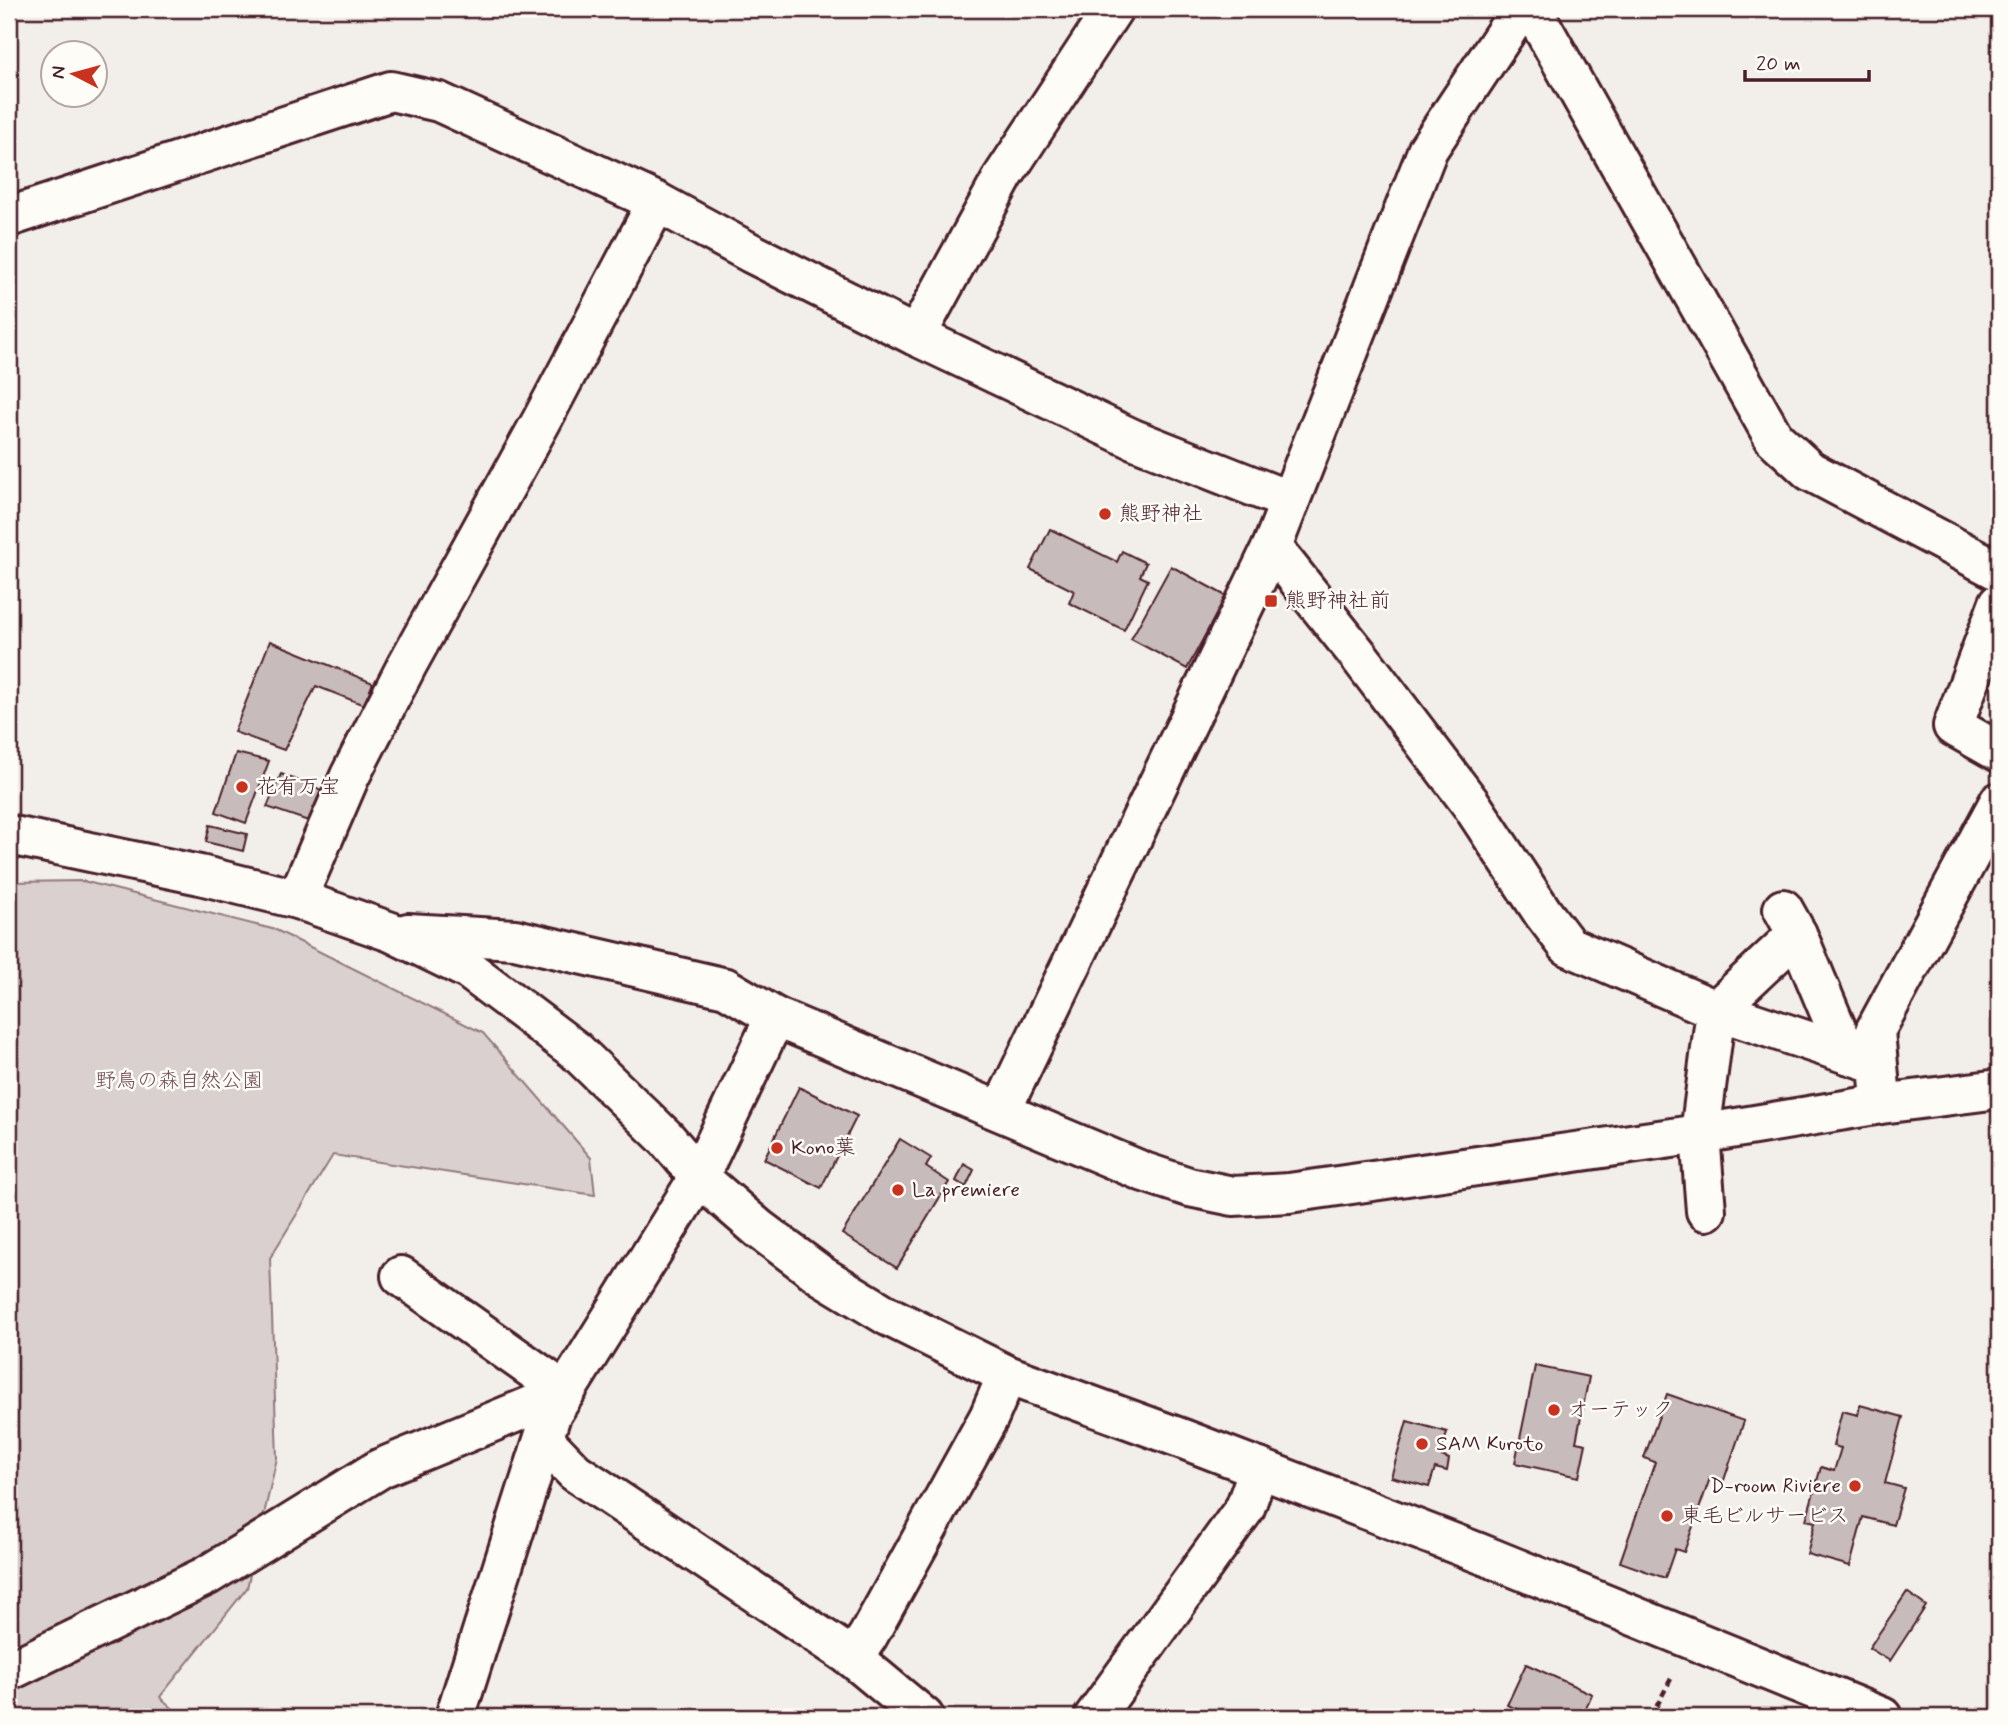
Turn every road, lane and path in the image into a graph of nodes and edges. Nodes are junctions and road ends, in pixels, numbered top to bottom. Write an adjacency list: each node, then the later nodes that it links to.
1 (1113, 9): 6 (street)
2 (1521, 9): 7 (street)
3 (1532, 9): 9 (street)
4 (657, 202): 5 (street); 6 (street); 14 (street)
5 (9, 217)
6 (916, 335): 7 (street)
7 (1290, 501): 8 (street)
8 (1272, 547): 16 (street); 21 (street)
9 (1999, 572)
10 (1999, 603): 11 (street)
11 (1999, 752)
12 (1999, 802): 18 (street)
13 (9, 835): 14 (street)
14 (296, 899): 15 (street)
15 (391, 932): 17 (street); 23 (street)
16 (1716, 1010): 18 (street); 18 (street); 22 (street)
17 (775, 1017): 21 (street); 23 (street)
18 (1862, 1059): 20 (street)
19 (1999, 1089): 20 (street)
20 (1881, 1104): 22 (street)
21 (1001, 1111): 22 (street)
22 (1700, 1134): 24 (street)
23 (699, 1177): 26 (street); 27 (street)
24 (1706, 1211)
25 (401, 1276): 27 (street)
26 (1007, 1375): 29 (street); 30 (street)
27 (565, 1392): 28 (street); 31 (street)
28 (544, 1440): 30 (street); 32 (street)
29 (1259, 1468): 34 (street); 35 (street)
30 (853, 1658): 33 (street)
31 (9, 1671)
32 (455, 1717)
33 (924, 1717)
34 (1094, 1717)
35 (1882, 1717)

